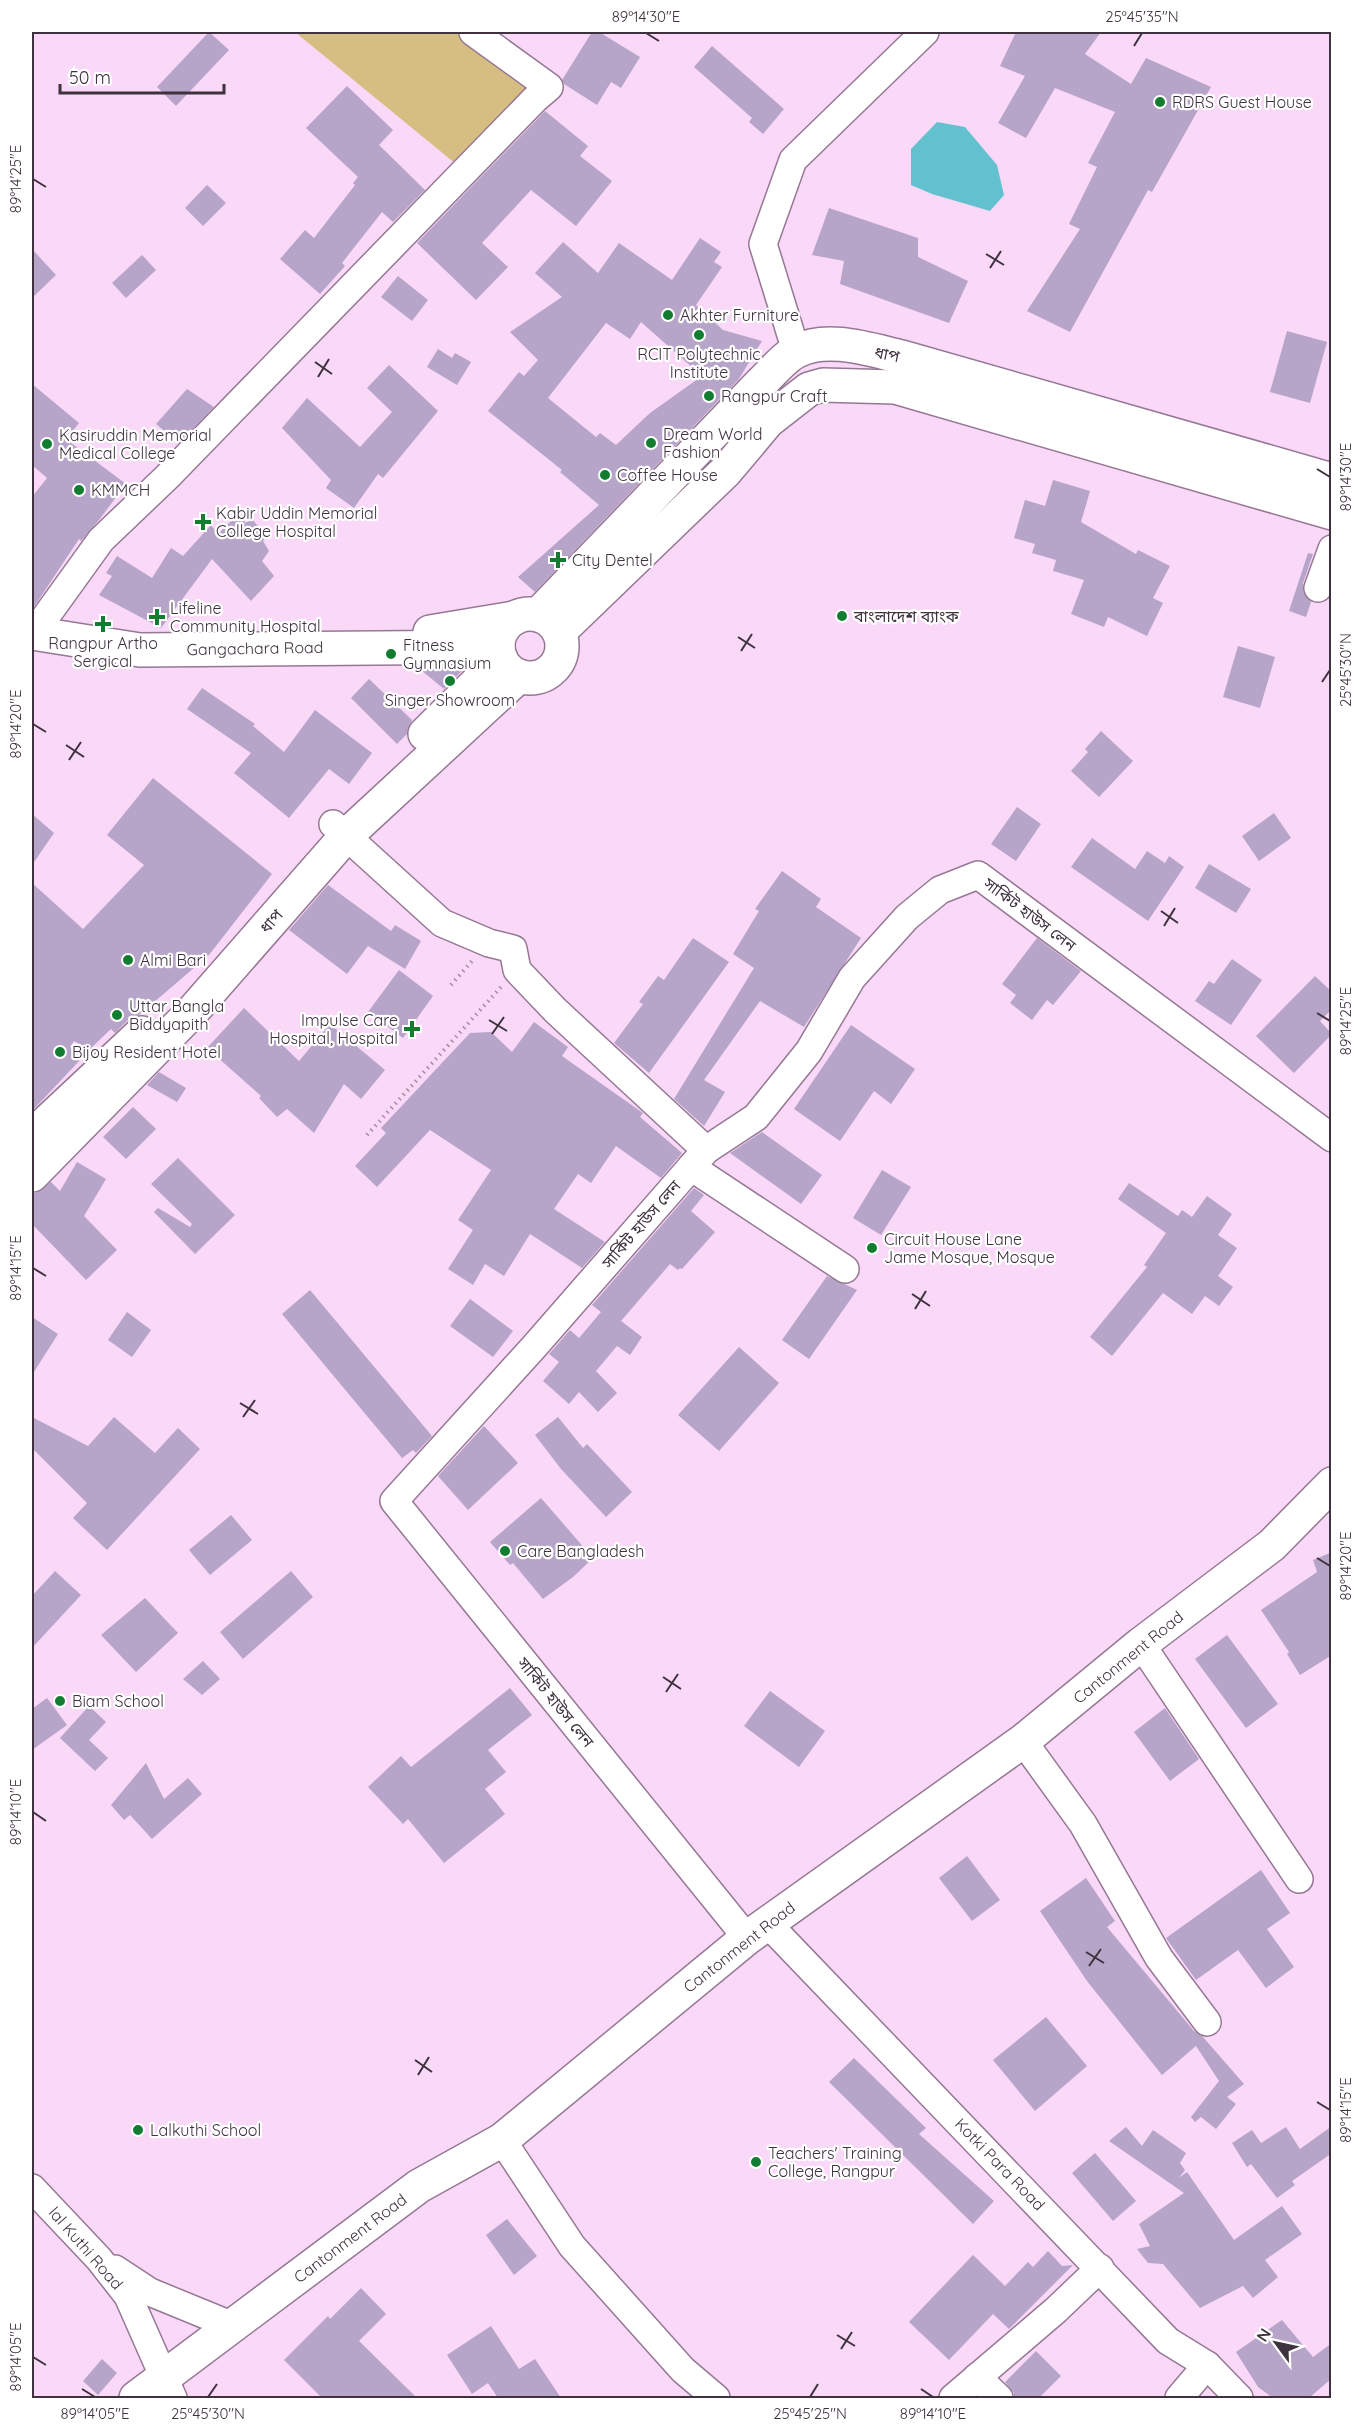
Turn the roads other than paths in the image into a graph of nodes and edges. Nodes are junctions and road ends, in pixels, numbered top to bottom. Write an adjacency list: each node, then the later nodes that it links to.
1 (473, 32): 9 (street)
2 (925, 32): 3 (street)
3 (796, 351): 4 (main road, ধাপ); 8 (main road, ধাপ)
4 (1332, 480)
5 (1332, 513): 8 (main road, ধাপ)
6 (1332, 549): 7 (street)
7 (1318, 588)
8 (538, 622): 10 (main road, Gangachara Road); 11 (main road, ধাপ); 11 (main road)
9 (33, 633): 10 (main road, Gangachara Road)
10 (336, 647): 11 (main road, Gangachara Road)
11 (506, 661): 12 (main road, ধাপ)
12 (339, 830): 13 (main road, ধাপ); 15 (street); 16 (main road, ধাপ)
13 (32, 1136)
14 (1332, 1138): 15 (street, সার্কিট হাউস লেন)
15 (698, 1159): 17 (street); 22 (street, সার্কিট হাউস লেন)
16 (32, 1175)
17 (845, 1269)
18 (1332, 1484): 19 (main road, Cantonment Road)
19 (1141, 1644): 20 (main road, Cantonment Road); 21 (street)
20 (1023, 1741): 22 (main road, Cantonment Road); 23 (street)
21 (1299, 1879)
22 (757, 1930): 24 (main road, Cantonment Road); 27 (street, Kotki Para Road)
23 (1207, 2022)
24 (502, 2140): 28 (main road, Cantonment Road); 33 (street)
25 (32, 2188): 26 (street, lal Kuthi Road)
26 (99, 2259): 28 (street); 31 (street, lal Kuthi Road)
27 (1100, 2268): 29 (street, Kotki Para Road); 30 (street)
28 (233, 2326): 31 (main road, Cantonment Road)
29 (1207, 2366): 36 (street); 37 (street, Kotki Para Road)
30 (977, 2377): 34 (street); 35 (street)
31 (169, 2388): 32 (main road, Cantonment Road)
32 (136, 2398)
33 (716, 2398)
34 (953, 2398)
35 (999, 2398)
36 (1179, 2398)
37 (1239, 2398)

